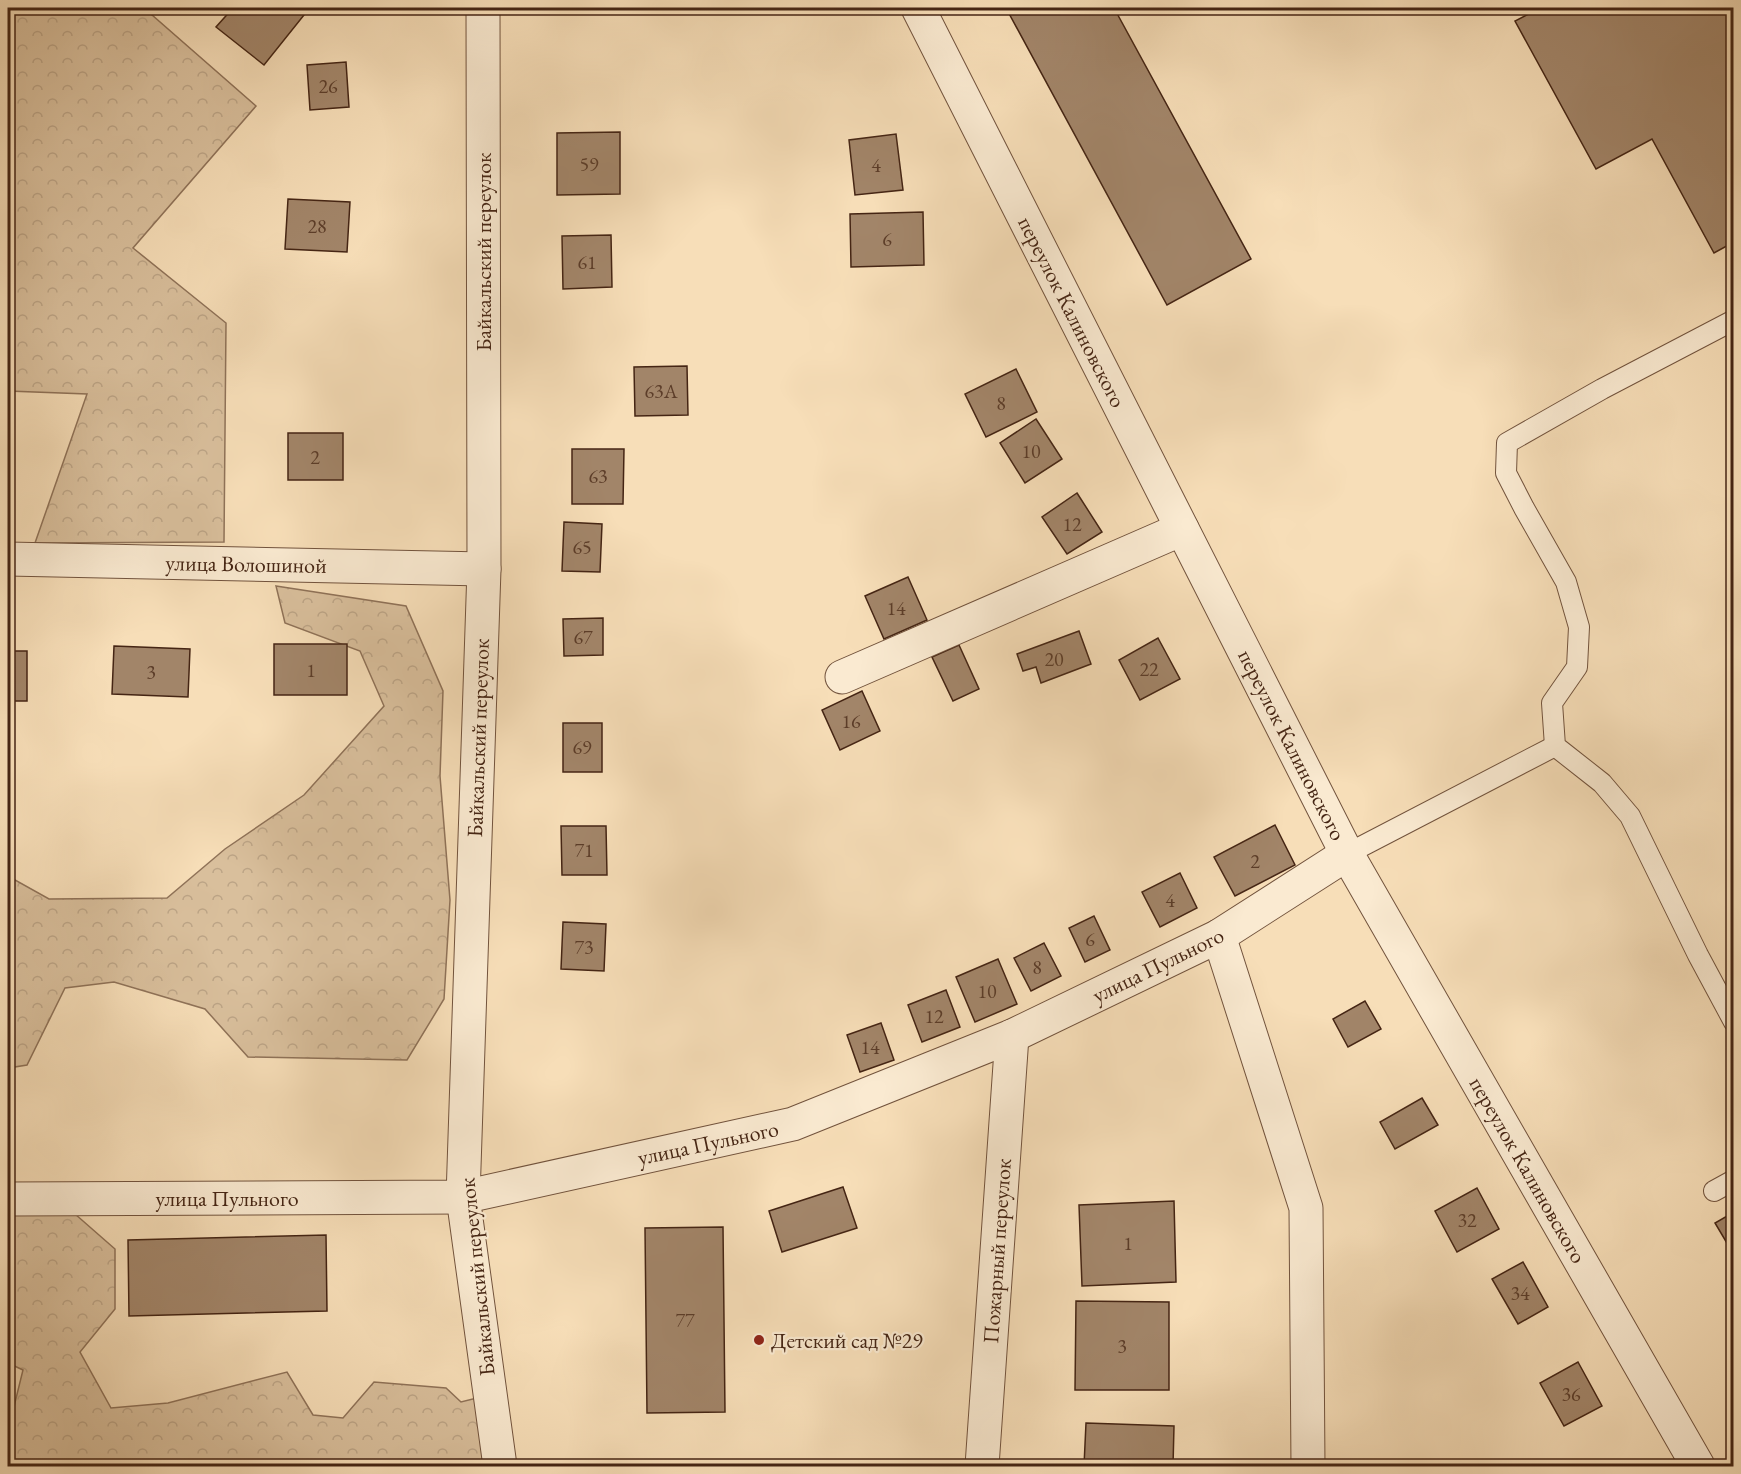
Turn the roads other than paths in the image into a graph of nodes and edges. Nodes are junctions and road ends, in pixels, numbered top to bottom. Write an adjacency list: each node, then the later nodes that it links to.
1 (483, 8): 6 (street, Байкальский переулок)
2 (918, 8): 4 (street, переулок Калиновского)
3 (1734, 320): 8 (lane)
4 (1182, 529): 7 (street); 9 (street, переулок Калиновского)
5 (8, 559): 6 (street, улица Волошиной)
6 (484, 569): 15 (street, Байкальский переулок)
7 (842, 678)
8 (1555, 746): 9 (lane); 11 (lane)
9 (1347, 854): 10 (street, улица Пульного); 20 (street, переулок Калиновского)
10 (1220, 936): 12 (street, улица Пульного); 19 (street)
11 (1731, 1012)
12 (1012, 1036): 15 (street, улица Пульного); 18 (street, Пожарный переулок)
13 (1734, 1180): 14 (lane)
14 (1714, 1191)
15 (463, 1197): 16 (street, улица Пульного); 17 (street, Байкальский переулок)
16 (8, 1199)
17 (500, 1467)
18 (982, 1467)
19 (1308, 1467)
20 (1698, 1467)

